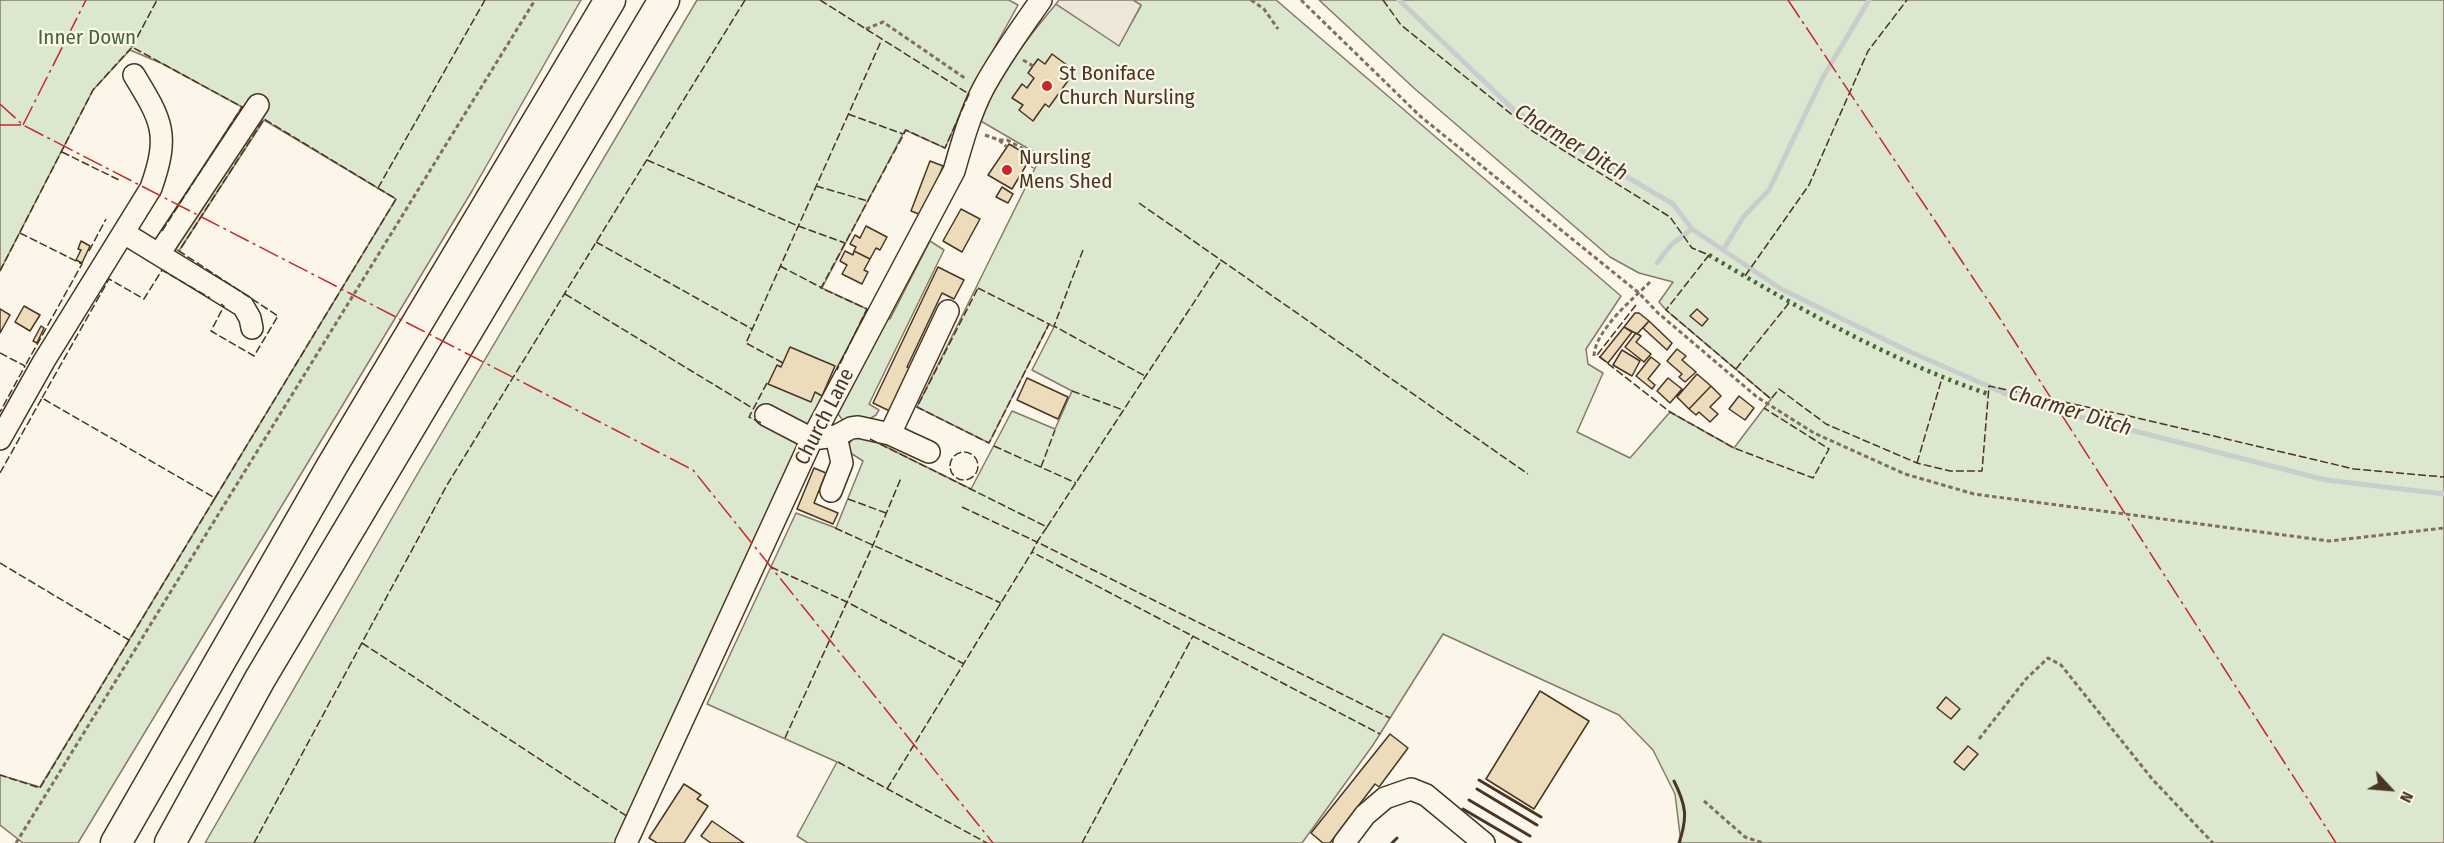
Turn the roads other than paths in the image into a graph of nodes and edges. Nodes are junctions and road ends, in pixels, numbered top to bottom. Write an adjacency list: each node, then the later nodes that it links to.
1 (610, 0): 18 (highway)
2 (664, 0): 19 (highway)
3 (1041, 0): 14 (street, Church Lane)
4 (134, 75): 6 (street)
5 (258, 105): 7 (street)
6 (124, 233): 7 (street); 13 (street)
7 (159, 254): 9 (street)
8 (948, 311): 11 (street)
9 (252, 328)
10 (766, 416): 14 (street)
11 (890, 434): 12 (street); 15 (street)
12 (836, 436): 14 (street); 16 (street)
13 (0, 439)
14 (812, 439): 17 (street, Church Lane)
15 (929, 452)
16 (831, 491)
17 (630, 841)
18 (116, 843)
19 (170, 843)
20 (1344, 843): 21 (street)
21 (1484, 843)

